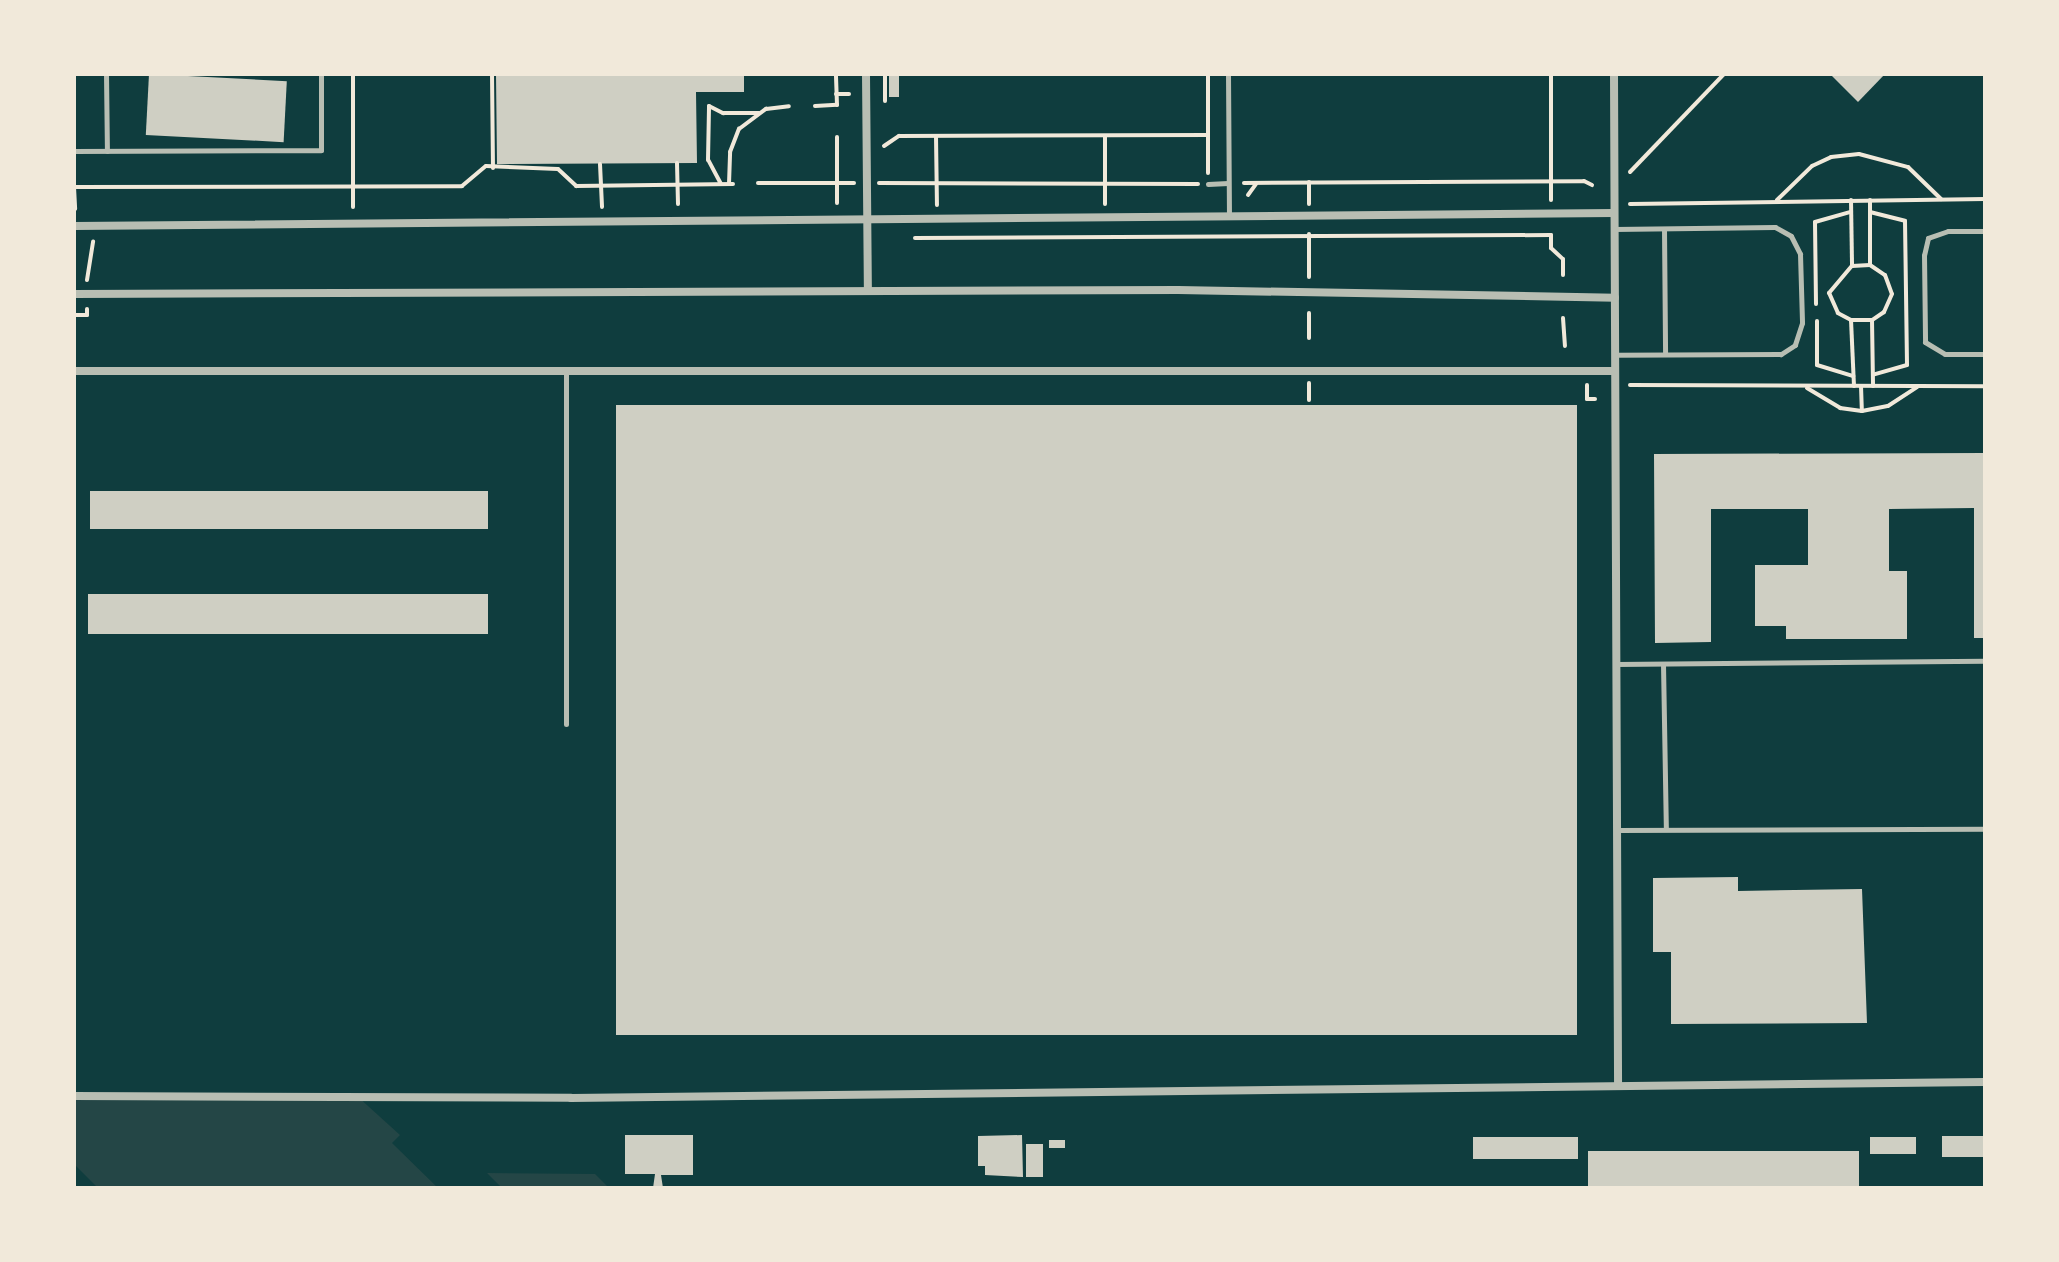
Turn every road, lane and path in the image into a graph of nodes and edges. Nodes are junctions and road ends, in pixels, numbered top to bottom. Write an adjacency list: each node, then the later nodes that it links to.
1 (106, 74): 25 (lane)
2 (321, 74): 25 (lane)
3 (353, 74): 45 (path)
4 (492, 74): 28 (path)
5 (836, 74): 13 (path)
6 (866, 74): 34 (street)
7 (885, 74): 15 (path)
8 (1208, 74): 19 (path)
9 (1228, 74): 36 (lane)
10 (1551, 74): 30 (path)
11 (1614, 74): 64 (street)
12 (1724, 74): 29 (path)
13 (836, 94): 14 (path); 17 (path)
14 (849, 94)
15 (885, 101)
16 (789, 106): 18 (path)
17 (815, 106)
18 (759, 113): 40 (path); 40 (path)
19 (1208, 135): 21 (path); 42 (path)
20 (936, 136): 21 (path); 23 (path); 35 (path)
21 (1105, 136): 41 (path)
22 (837, 137): 33 (path)
23 (884, 146)
24 (74, 151): 25 (lane)
25 (107, 151)
26 (677, 163): 39 (path)
27 (600, 164): 43 (path)
28 (493, 168): 43 (path); 45 (path)
29 (1630, 172)
30 (1551, 181): 31 (path); 44 (path); 53 (path)
31 (1309, 182): 38 (path); 57 (path)
32 (758, 183): 33 (path)
33 (837, 183): 34 (path); 54 (path)
34 (867, 183): 35 (path); 66 (street)
35 (937, 183): 41 (path); 58 (path)
36 (1228, 183): 42 (lane); 65 (lane)
37 (1244, 183): 38 (path)
38 (1257, 183): 47 (path)
39 (678, 184): 40 (path); 43 (path); 55 (path)
40 (721, 184)
41 (1105, 184): 42 (path); 56 (path)
42 (1208, 184)
43 (602, 185): 60 (path)
44 (1592, 185)
45 (353, 186): 46 (path); 59 (path)
46 (74, 187): 61 (path)
47 (1248, 195)
48 (1941, 199): 50 (path)
49 (1985, 199): 52 (path)
50 (1777, 200): 51 (path); 69 (path)
51 (1851, 200): 52 (path); 62 (path)
52 (1870, 200): 63 (path)
53 (1551, 202)
54 (837, 203)
55 (678, 204)
56 (1105, 204)
57 (1309, 204)
58 (937, 205)
59 (353, 207)
60 (602, 207)
61 (75, 209)
62 (1851, 212): 76 (path); 81 (path)
63 (1870, 212): 75 (path); 85 (path)
64 (1614, 213): 65 (street); 68 (street)
65 (1229, 216): 66 (street)
66 (868, 220): 67 (street); 80 (street)
67 (74, 226)
68 (1614, 229): 69 (lane); 86 (street)
69 (1630, 229): 70 (lane)
70 (1664, 229): 96 (lane); 96 (lane)
71 (1985, 231): 97 (lane)
72 (1309, 236): 73 (path); 77 (path); 78 (path)
73 (915, 238)
74 (93, 241): 79 (path)
75 (1870, 265): 76 (path); 84 (path)
76 (1852, 266): 82 (path)
77 (1563, 275)
78 (1309, 277)
79 (87, 280)
80 (868, 291): 83 (street); 86 (street)
81 (1816, 293): 82 (path); 103 (path)
82 (1829, 293): 91 (path)
83 (74, 294)
84 (1892, 294): 85 (path); 92 (path)
85 (1906, 294): 102 (path)
86 (1615, 298): 98 (street)
87 (87, 306): 89 (path)
88 (1309, 313): 93 (path)
89 (74, 315)
90 (1563, 318): 94 (path)
91 (1851, 320): 92 (path); 103 (path)
92 (1872, 320): 102 (path)
93 (1309, 338)
94 (1565, 346)
95 (1630, 354): 96 (lane); 98 (lane); 106 (path)
96 (1665, 354)
97 (1985, 354)
98 (1615, 355): 101 (street)
99 (74, 371): 100 (street)
100 (566, 371): 101 (street); 118 (lane)
101 (1615, 371): 116 (street)
102 (1873, 375): 109 (path)
103 (1853, 376): 107 (path)
104 (1309, 377): 113 (path)
105 (1587, 385): 112 (path)
106 (1805, 386): 107 (path); 114 (path)
107 (1854, 386): 108 (path)
108 (1861, 386): 109 (path); 114 (path)
109 (1873, 386): 110 (path)
110 (1919, 386): 111 (path); 114 (path)
111 (1985, 386)
112 (1595, 399)
113 (1309, 400)
114 (1862, 411)
115 (1985, 661): 117 (lane)
116 (1616, 664): 117 (lane); 121 (street)
117 (1663, 664): 119 (lane)
118 (566, 724)
119 (1666, 829): 120 (lane); 121 (lane)
120 (1985, 829)
121 (1617, 830): 123 (street)
122 (1985, 1082): 123 (street)
123 (1618, 1083): 124 (street)
124 (74, 1096)

